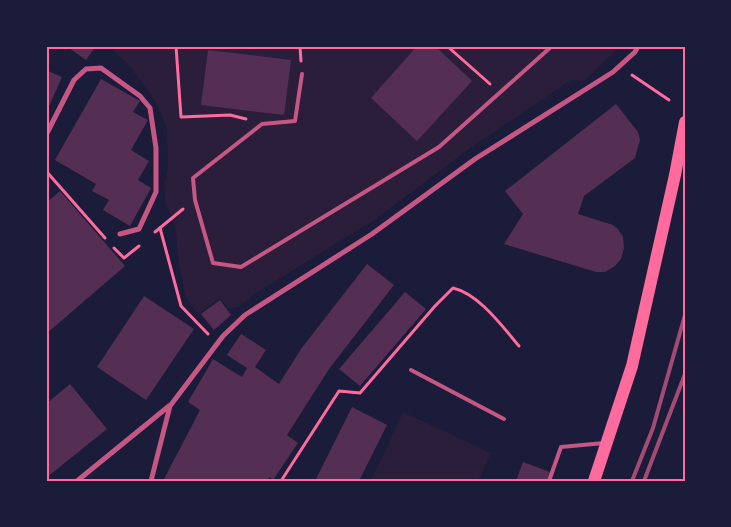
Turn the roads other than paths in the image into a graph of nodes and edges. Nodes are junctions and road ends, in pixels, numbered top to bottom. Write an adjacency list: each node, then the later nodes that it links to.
1 (552, 46): 3 (lane)
2 (638, 46): 8 (street)
3 (302, 74)
4 (685, 122): 10 (main road)
5 (46, 135): 6 (street)
6 (120, 234)
7 (411, 370): 9 (lane)
8 (170, 406): 11 (street); 12 (street)
9 (504, 419)
10 (606, 443): 13 (lane); 14 (main road)
11 (77, 481)
12 (151, 481)
13 (549, 481)
14 (594, 481)

